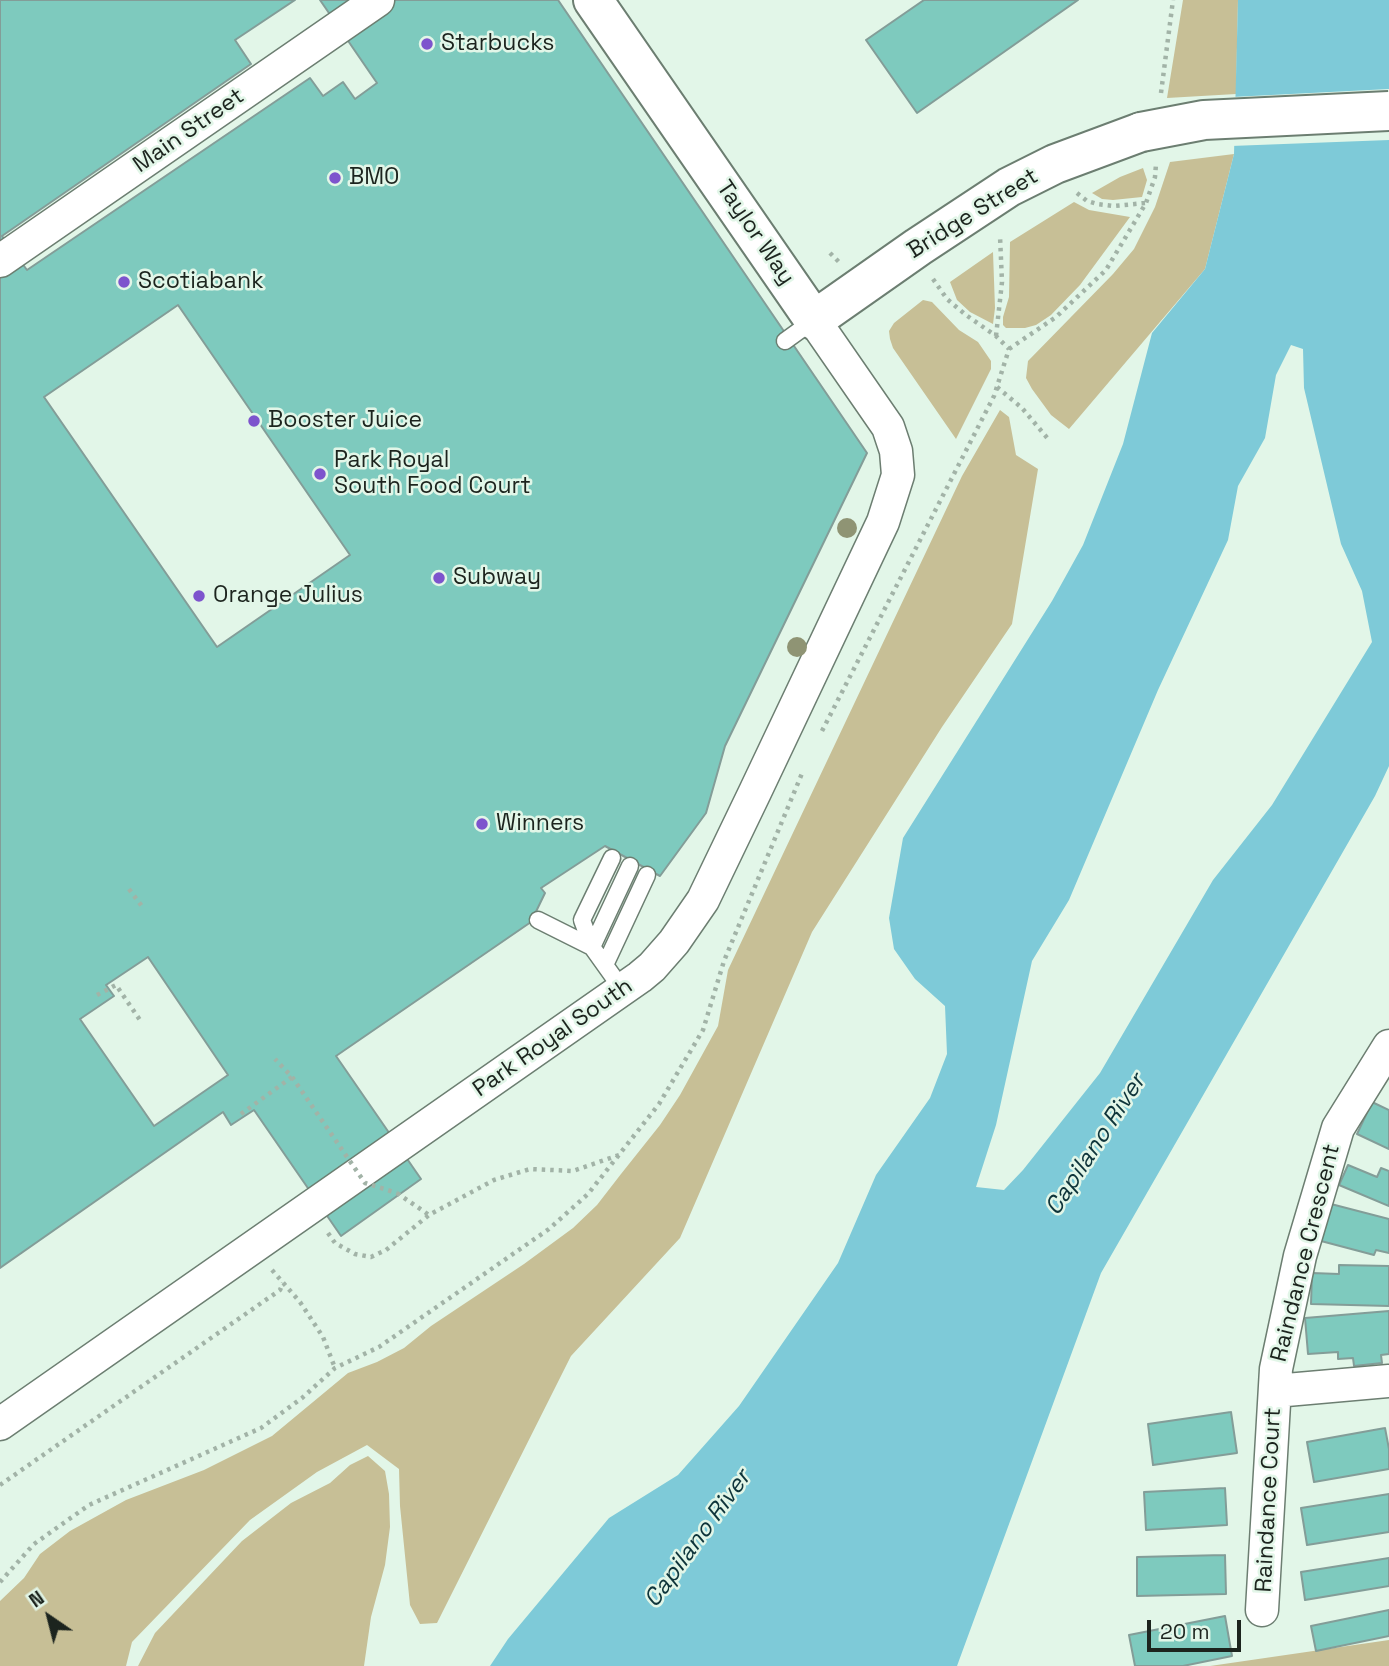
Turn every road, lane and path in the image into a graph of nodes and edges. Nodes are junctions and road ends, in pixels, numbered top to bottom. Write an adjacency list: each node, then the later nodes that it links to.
1 (378, 0): 6 (street, Main Street)
2 (593, 0): 8 (street, Taylor Way)
3 (1389, 111): 8 (street, Bridge Street, bridge)
4 (1082, 198): 9 (path)
5 (1000, 236): 9 (path)
6 (0, 261)
7 (933, 279): 9 (path)
8 (800, 331): 12 (street, Taylor Way)
9 (996, 335)
10 (997, 387): 11 (path)
11 (1049, 440)
12 (898, 475): 20 (street, Park Royal South)
13 (612, 858): 19 (lane)
14 (630, 866): 19 (lane)
15 (648, 875): 20 (lane)
16 (129, 889): 17 (path)
17 (144, 909)
18 (538, 920): 19 (lane)
19 (592, 947): 20 (lane)
20 (613, 977): 28 (street, Park Royal South)
21 (97, 995): 22 (path)
22 (142, 1023)
23 (1389, 1046): 34 (street, Raindance Crescent)
24 (275, 1059): 25 (path)
25 (292, 1077): 26 (path); 29 (path, bridge)
26 (241, 1114)
27 (620, 1155): 29 (path)
28 (310, 1208): 29 (path); 30 (street, Park Royal South)
29 (429, 1215)
30 (252, 1248): 31 (path); 35 (street, Park Royal South)
31 (283, 1283): 32 (path); 36 (path)
32 (335, 1368)
33 (1389, 1381): 34 (street)
34 (1275, 1391): 37 (street, Raindance Court)
35 (0, 1424)
36 (0, 1485)
37 (1262, 1610)

